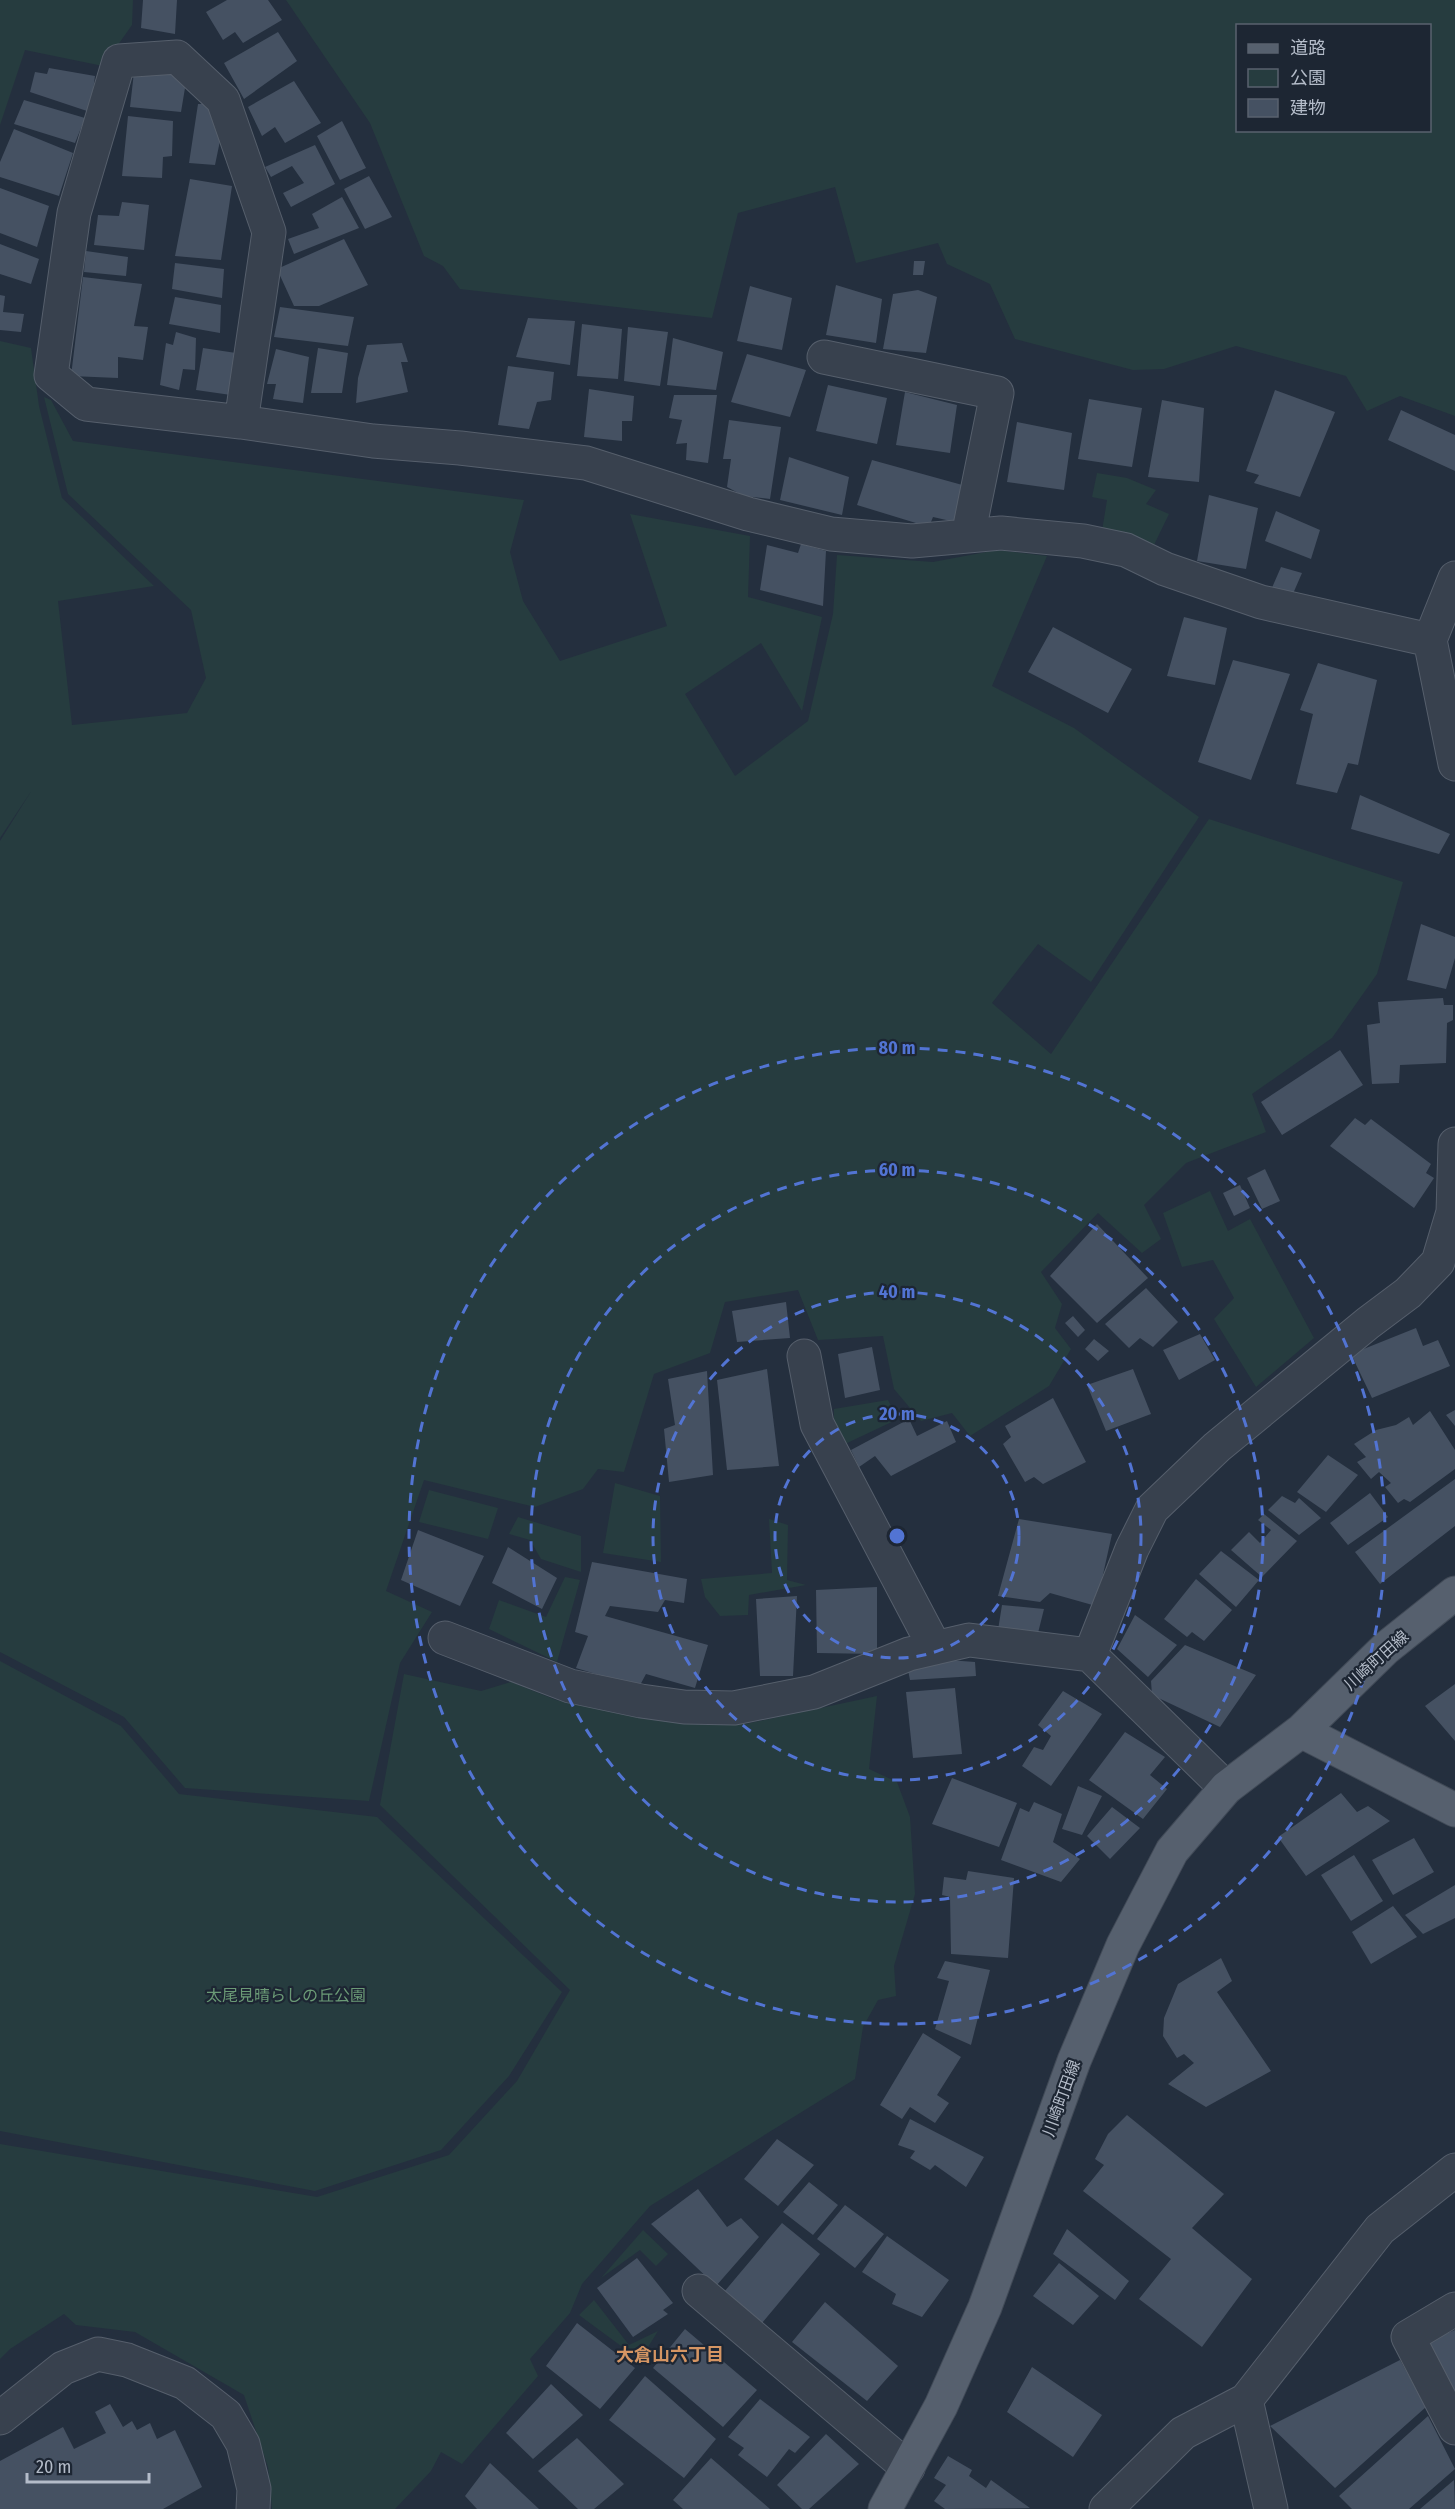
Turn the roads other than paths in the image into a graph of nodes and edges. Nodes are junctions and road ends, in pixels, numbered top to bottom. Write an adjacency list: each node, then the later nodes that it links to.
1 (824, 357): 3 (street)
2 (241, 422): 2 (street); 3 (street)
3 (968, 536): 5 (street)
4 (1455, 578): 5 (street)
5 (1430, 640): 6 (street)
6 (1454, 758)
7 (1455, 1144): 12 (street)
8 (804, 1356): 11 (street)
9 (1455, 1593): 13 (main road, 川崎町田線)
10 (444, 1638): 11 (street)
11 (935, 1648): 12 (street)
12 (1090, 1655): 14 (street)
13 (1301, 1731): 14 (main road, 川崎町田線); 15 (main road)
14 (1226, 1788): 22 (main road, 川崎町田線)
15 (1455, 1810)
16 (1455, 2170): 19 (street)
17 (699, 2291): 22 (street)
18 (1455, 2309): 21 (street)
19 (1246, 2400): 25 (street); 26 (street)
20 (0, 2418): 23 (street)
21 (1455, 2428)
22 (908, 2468): 24 (main road, 川崎町田線)
23 (253, 2509)
24 (885, 2509)
25 (1106, 2509)
26 (1271, 2509)

